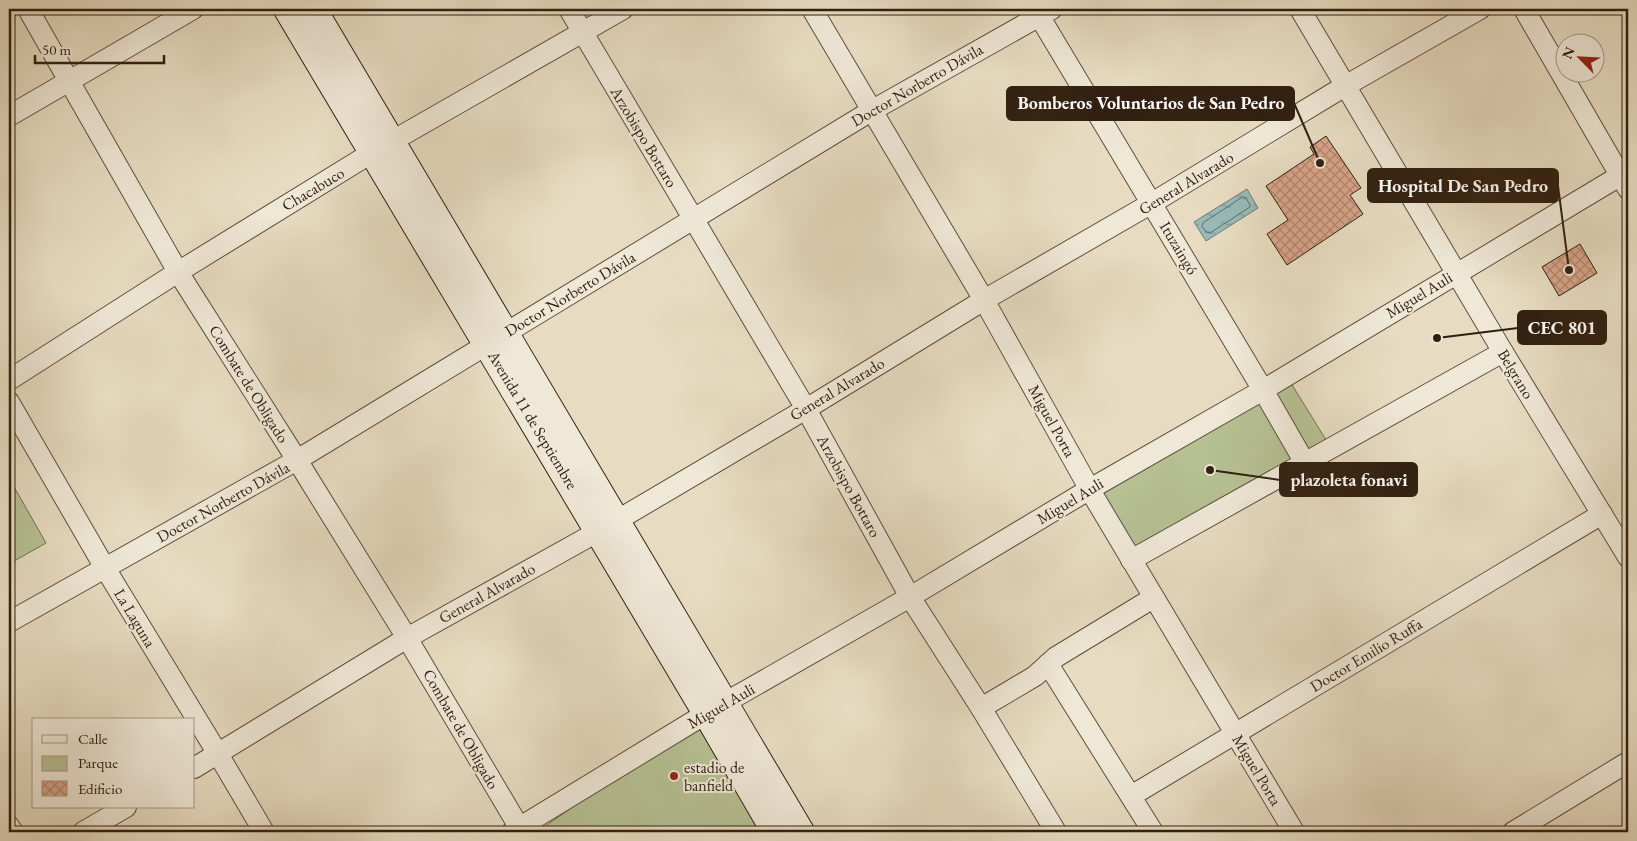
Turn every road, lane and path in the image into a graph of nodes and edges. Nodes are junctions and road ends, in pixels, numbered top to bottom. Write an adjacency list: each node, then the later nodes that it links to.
1 (28, 9): 13 (street, Combate de Obligado)
2 (193, 9): 13 (street)
3 (288, 9): 17 (main road, Avenida 11 de Septiembre)
4 (312, 9): 17 (main road, Avenida 11 de Septiembre)
5 (569, 9): 12 (street, Arzobispo Bottaro)
6 (623, 9): 12 (street, Chacabuco)
7 (812, 9): 15 (street, Miguel Porta)
8 (1300, 9): 14 (street, Belgrano)
9 (1480, 9): 14 (street, General Alvarado)
10 (1524, 9): 18 (street)
11 (1042, 11): 15 (street, Doctor Norberto Dávila); 19 (street, Ituzaingó)
12 (582, 32): 17 (street, Chacabuco); 20 (street, Arzobispo Bottaro)
13 (70, 80): 16 (street); 21 (street, Combate de Obligado)
14 (1345, 86): 19 (street, General Alvarado); 22 (street, Belgrano)
15 (871, 111): 20 (street, Doctor Norberto Dávila); 23 (street, Miguel Porta)
16 (9, 116)
17 (382, 147): 21 (street, Chacabuco); 24 (main road, Avenida 11 de Septiembre)
18 (1626, 179): 22 (street, Miguel Auli)
19 (1152, 203): 23 (street, General Alvarado); 27 (street, Ituzaingó)
20 (693, 219): 24 (street, Doctor Norberto Dávila); 29 (street, Arzobispo Bottaro)
21 (178, 272): 26 (street, Chacabuco); 30 (street, Combate de Obligado)
22 (1456, 273): 25 (street, Belgrano); 27 (street, Miguel Auli)
23 (984, 300): 29 (street, General Alvarado); 32 (street, Miguel Porta)
24 (496, 339): 30 (street, Doctor Norberto Dávila); 34 (main road, Avenida 11 de Septiembre)
25 (1503, 352): 31 (street); 33 (street, Belgrano)
26 (9, 380)
27 (1264, 390): 31 (street, Ituzaingó); 32 (street, Miguel Auli)
28 (9, 402): 37 (street, La Laguna)
29 (806, 409): 34 (street, General Alvarado); 38 (street, Arzobispo Bottaro)
30 (298, 460): 37 (street, Doctor Norberto Dávila); 41 (street, Combate de Obligado)
31 (1305, 463): 36 (street)
32 (1090, 489): 36 (street, Miguel Porta); 38 (street, Miguel Auli)
33 (1602, 514): 35 (street, Belgrano); 45 (street, Doctor Emilio Ruffa)
34 (607, 526): 41 (street, General Alvarado); 43 (main road, Avenida 11 de Septiembre)
35 (1628, 557)
36 (1131, 560): 39 (street, Miguel Porta)
37 (105, 568): 40 (street, Doctor Norberto Dávila); 46 (street, La Laguna)
38 (910, 597): 43 (street, Miguel Auli); 44 (street, Arzobispo Bottaro)
39 (1154, 598): 42 (street); 45 (street, Miguel Porta)
40 (9, 622)
41 (407, 638): 46 (street, General Alvarado); 52 (street, Combate de Obligado)
42 (1048, 664): 44 (street); 49 (street)
43 (715, 708): 52 (street, Miguel Auli); 56 (main road, Avenida 11 de Septiembre); 57 (main road, Avenida 11 de Septiembre)
44 (981, 708): 58 (street, Arzobispo Bottaro)
45 (1235, 733): 49 (street, Doctor Emilio Ruffa); 60 (street, Miguel Porta)
46 (218, 754): 48 (street, General Alvarado); 55 (street, La Laguna)
47 (1628, 762): 61 (street)
48 (195, 767)
49 (1131, 796): 59 (street)
50 (124, 808): 54 (street)
51 (9, 826): 53 (street)
52 (518, 831)
53 (13, 832)
54 (83, 832)
55 (264, 832)
56 (776, 832)
57 (800, 832)
58 (1056, 832)
59 (1153, 832)
60 (1294, 832)
61 (1513, 832)

